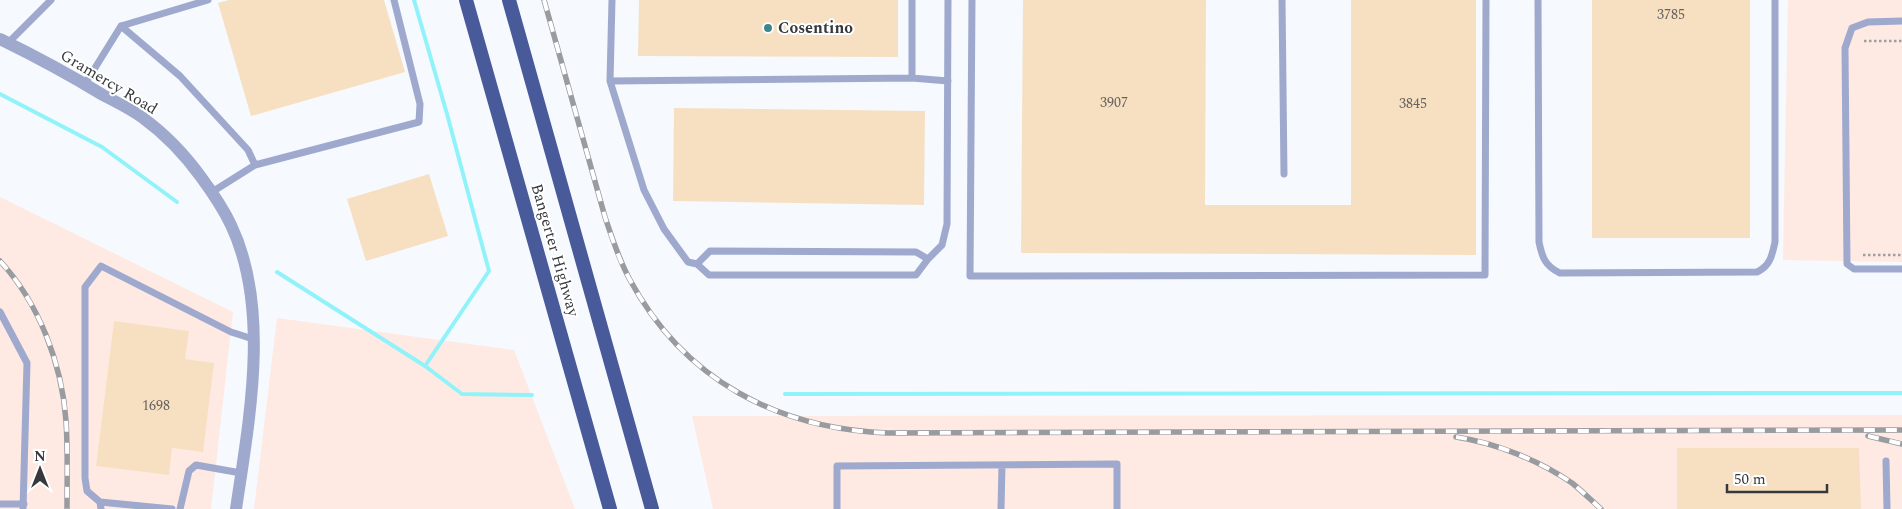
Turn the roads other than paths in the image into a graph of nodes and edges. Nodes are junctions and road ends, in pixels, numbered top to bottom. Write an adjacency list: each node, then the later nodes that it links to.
1 (208, 0): 15 (lane)
2 (394, 0): 21 (lane)
3 (466, 0): 38 (highway, Bangerter Highway)
4 (509, 0): 39 (highway, Bangerter Highway)
5 (612, 0): 18 (lane)
6 (912, 0): 17 (lane)
7 (948, 0): 19 (lane)
8 (972, 0): 10 (lane)
9 (1282, 0): 22 (lane)
10 (1486, 0)
11 (1538, 0): 12 (lane)
12 (1775, 0)
13 (48, 1): 16 (lane)
14 (1902, 21): 26 (lane)
15 (121, 26): 20 (lane); 21 (lane)
16 (4, 41): 20 (street, Gramercy Road)
17 (912, 78): 18 (lane); 19 (lane)
18 (610, 81): 25 (lane)
19 (948, 81): 24 (lane)
20 (85, 84): 23 (street, Gramercy Road)
21 (255, 165): 23 (lane)
22 (1284, 174)
23 (212, 192): 28 (street, Gramercy Road)
24 (928, 260): 25 (lane); 25 (lane)
25 (697, 264)
26 (1902, 269)
27 (0, 312): 33 (lane)
28 (253, 339): 31 (street, Gramercy Road); 34 (lane)
29 (1886, 461): 43 (lane)
30 (1002, 465): 40 (lane); 41 (lane); 42 (lane)
31 (241, 473): 36 (lane); 37 (street, Gramercy Road)
32 (0, 504): 33 (lane)
33 (24, 506)
34 (101, 506): 35 (lane)
35 (172, 509)
36 (180, 509)
37 (236, 509)
38 (610, 509)
39 (652, 509)
40 (837, 509)
41 (1001, 509)
42 (1117, 509)
43 (1887, 509)

